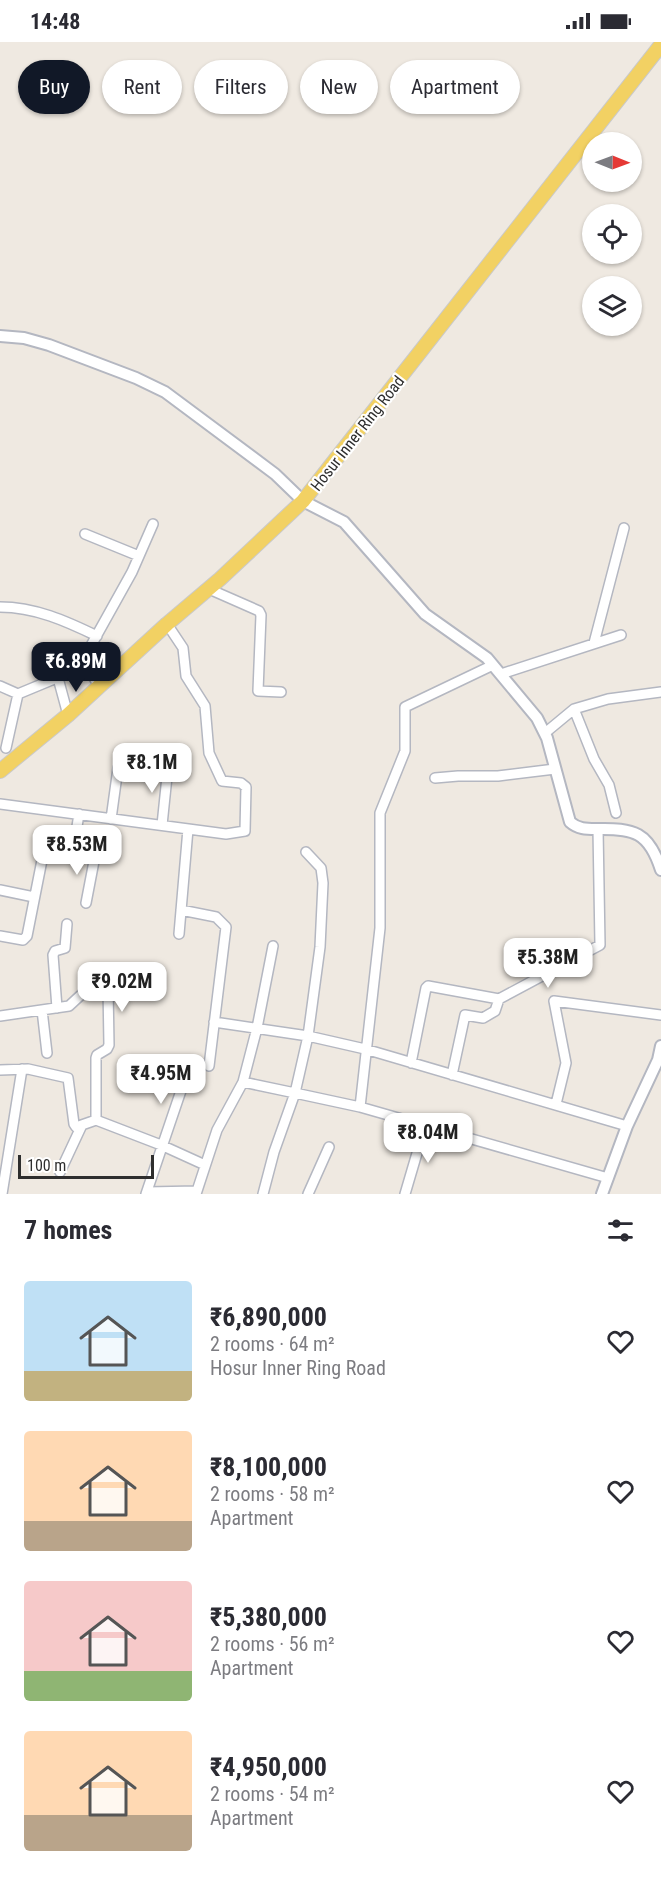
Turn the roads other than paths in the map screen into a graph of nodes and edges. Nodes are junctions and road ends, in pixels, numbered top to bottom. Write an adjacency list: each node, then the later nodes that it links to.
1 (661, 45): 3 (main road, Hosur Inner Ring Road)
2 (0, 336): 3 (street)
3 (303, 501): 8 (main road, Hosur Inner Ring Road); 15 (street)
4 (153, 524): 7 (street)
5 (624, 528): 13 (street)
6 (85, 534): 7 (street)
7 (139, 556): 12 (street)
8 (209, 589): 10 (main road, Hosur Inner Ring Road); 20 (street)
9 (0, 607): 12 (street)
10 (167, 624): 18 (main road, Hosur Inner Ring Road); 37 (street)
11 (621, 634): 13 (street)
12 (97, 636): 14 (street)
13 (594, 644): 16 (street)
14 (84, 660): 17 (street); 18 (street)
15 (493, 665): 16 (street); 60 (street)
16 (501, 674): 25 (street)
17 (58, 678): 22 (street); 24 (street)
18 (99, 686): 24 (main road, Hosur Inner Ring Road)
19 (0, 687): 22 (street)
20 (281, 692)
21 (661, 692): 23 (street)
22 (18, 694): 26 (street)
23 (574, 709): 25 (street); 33 (street)
24 (68, 715): 26 (main road, Hosur Inner Ring Road)
25 (545, 733): 29 (street)
26 (7, 750): 30 (main road, Hosur Inner Ring Road)
27 (168, 767): 36 (street)
28 (118, 768): 35 (street)
29 (555, 769): 31 (street); 38 (street)
30 (0, 771)
31 (435, 778)
32 (0, 804): 34 (street)
33 (616, 813)
34 (80, 814): 35 (street); 39 (street)
35 (111, 819): 36 (street)
36 (162, 825): 37 (street)
37 (188, 829): 45 (street)
38 (598, 829): 41 (street); 52 (street)
39 (74, 845): 43 (street); 44 (street)
40 (306, 852): 59 (street)
41 (661, 870)
42 (0, 890): 43 (street)
43 (34, 897): 48 (street)
44 (86, 903)
45 (181, 910): 47 (street); 57 (street)
46 (67, 924): 53 (street)
47 (179, 934)
48 (0, 936)
49 (273, 946): 58 (street)
50 (144, 969): 51 (street)
51 (108, 987): 53 (street); 73 (street)
52 (499, 999): 63 (street); 68 (street)
53 (57, 1008): 54 (street)
54 (42, 1010): 56 (street); 62 (street)
55 (661, 1015): 71 (street)
56 (0, 1016)
57 (214, 1022): 58 (street); 64 (street)
58 (257, 1028): 59 (street); 69 (street)
59 (308, 1036): 60 (street); 70 (street)
60 (365, 1049): 63 (street); 72 (street)
61 (661, 1051): 76 (street)
62 (47, 1053)
63 (411, 1063): 68 (street)
64 (208, 1066)
65 (22, 1069): 66 (street); 74 (street); 84 (street)
66 (0, 1070)
67 (187, 1073): 77 (street)
68 (452, 1075): 71 (street)
69 (243, 1082): 70 (street); 79 (street)
70 (295, 1093): 72 (street); 85 (street)
71 (556, 1104): 76 (street)
72 (360, 1107): 75 (street)
73 (96, 1120): 74 (street); 77 (street)
74 (82, 1125): 80 (street)
75 (425, 1126): 81 (street); 87 (street)
76 (627, 1126): 81 (street)
77 (161, 1145): 79 (street); 83 (street)
78 (329, 1147): 86 (street)
79 (205, 1165): 82 (street)
80 (60, 1172)
81 (608, 1178): 88 (street)
82 (196, 1192): 83 (street)
83 (146, 1193)
84 (2, 1194)
85 (263, 1194)
86 (308, 1194)
87 (405, 1194)
88 (605, 1194)

